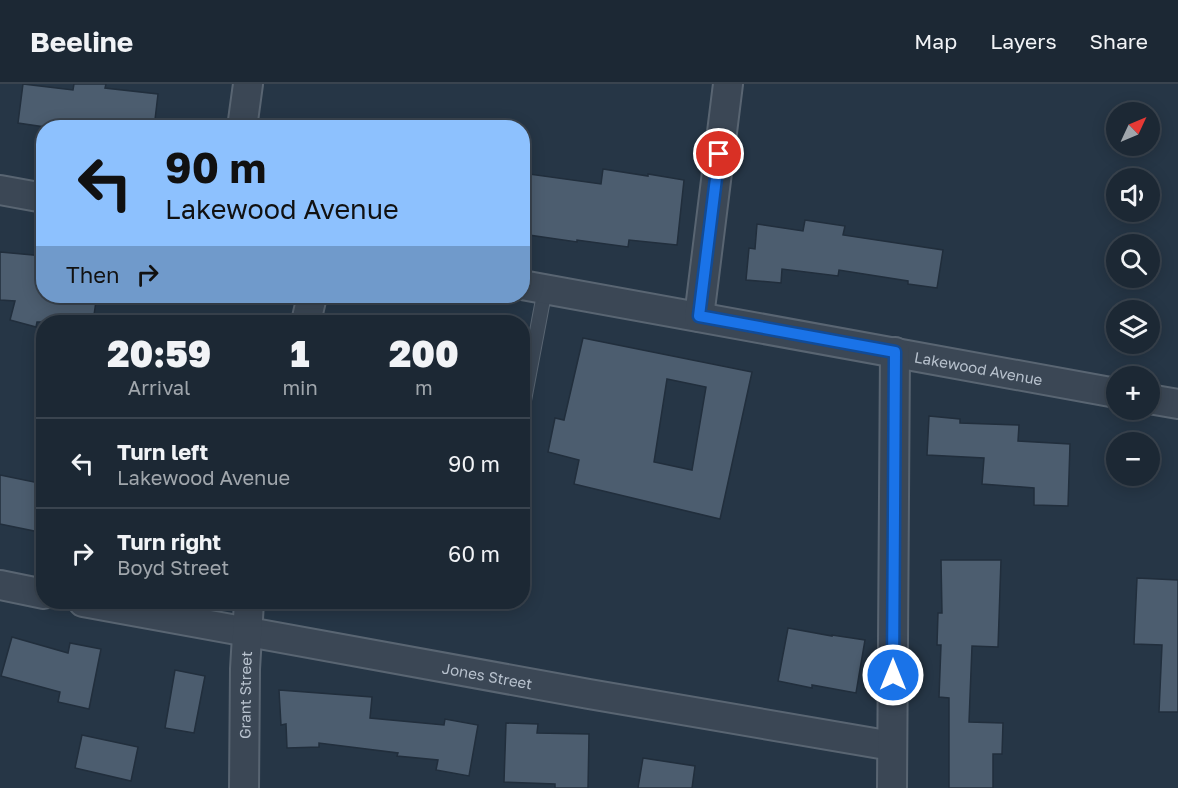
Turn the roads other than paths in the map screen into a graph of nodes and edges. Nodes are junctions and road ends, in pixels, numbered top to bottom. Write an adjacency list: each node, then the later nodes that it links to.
1 (248, 84): 3 (street)
2 (728, 84): 7 (street)
3 (243, 120)
4 (0, 190): 5 (street)
5 (36, 197)
6 (534, 287): 7 (street, Lakewood Avenue); 8 (lane)
7 (699, 316): 9 (street, Lakewood Avenue)
8 (530, 328)
9 (895, 352): 10 (street, Lakewood Avenue); 18 (street)
10 (1106, 391)
11 (1160, 401): 12 (street)
12 (1178, 404)
13 (0, 585): 14 (street)
14 (36, 592)
15 (121, 609): 17 (street, Jones Street)
16 (249, 609): 17 (street, Grant Street)
17 (247, 632): 18 (street, Jones Street); 19 (street, Grant Street)
18 (892, 746): 20 (street)
19 (244, 788)
20 (892, 788)

